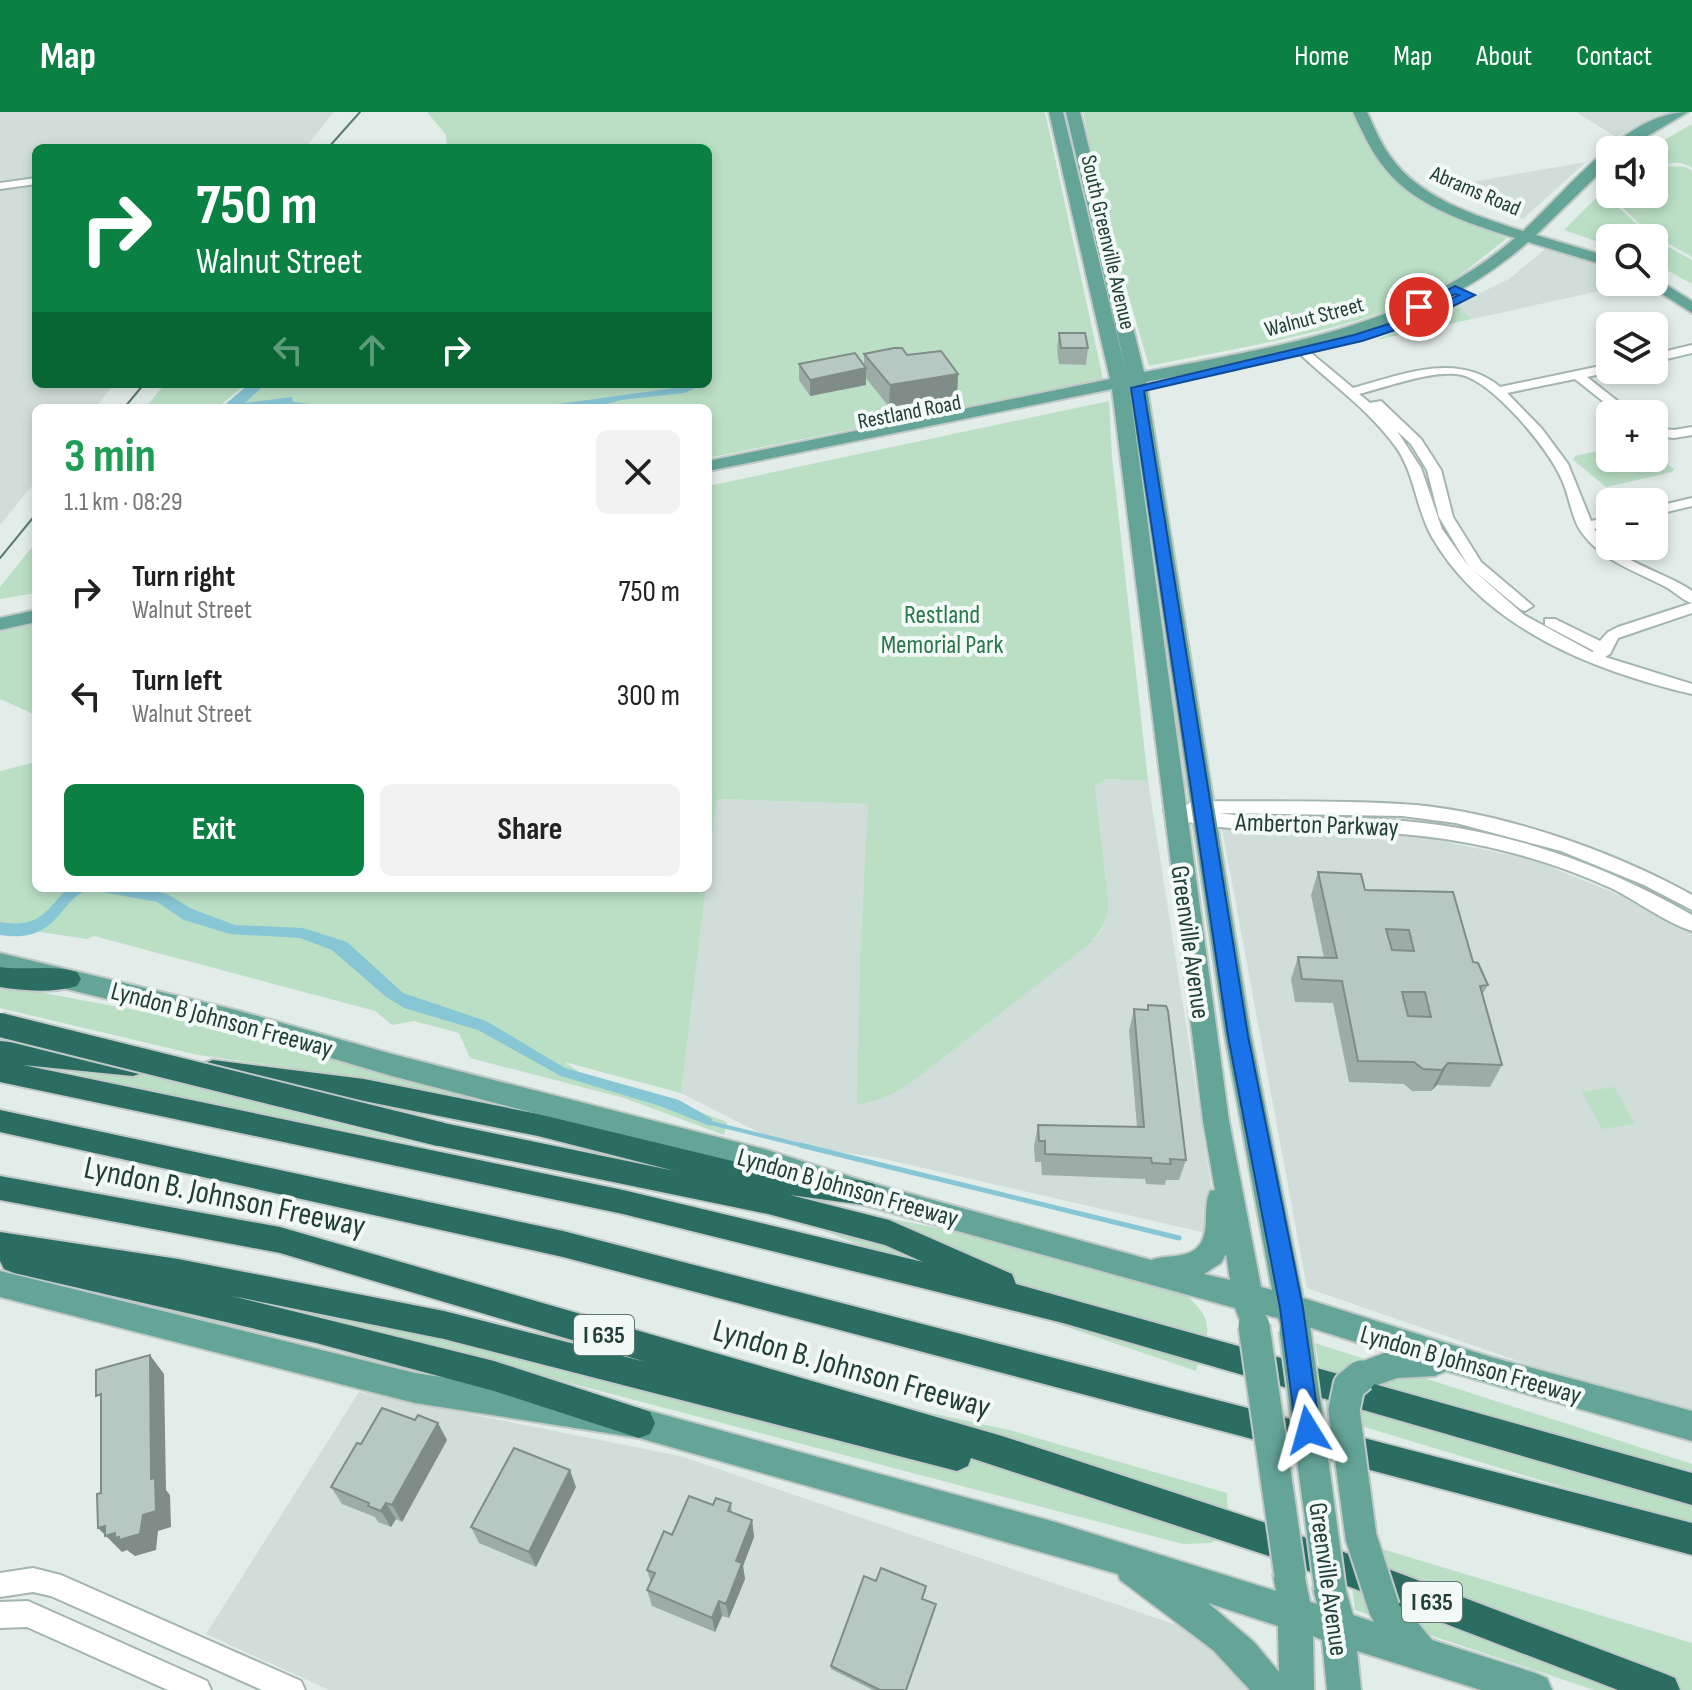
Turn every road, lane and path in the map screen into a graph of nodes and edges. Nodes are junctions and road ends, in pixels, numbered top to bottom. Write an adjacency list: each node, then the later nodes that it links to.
1 (1056, 112): 21 (main road, South Greenville Avenue)
2 (1073, 112): 22 (main road, South Greenville Avenue)
3 (1360, 112): 9 (main road, Abrams Road)
4 (1372, 112): 9 (main road, Abrams Road)
5 (1681, 112): 7 (main road)
6 (1692, 117): 8 (main road)
7 (1636, 136)
8 (1652, 136)
9 (1383, 145): 14 (main road, Abrams Road)
10 (1596, 170): 14 (main road, Walnut Street)
11 (32, 182): 13 (street)
12 (1596, 184): 14 (main road, Walnut Street)
13 (0, 186)
14 (1536, 234): 15 (main road, Abrams Road); 16 (main road, Abrams Road); 18 (main road, Walnut Street)
15 (1596, 250)
16 (1596, 257)
17 (1668, 280): 20 (main road)
18 (1462, 292): 26 (main road, Walnut Street); 30 (main road, Walnut Street)
19 (1668, 292): 23 (main road)
20 (1692, 294)
21 (1099, 302): 22 (main road); 24 (main road, South Greenville Avenue)
22 (1118, 303): 24 (main road, South Greenville Avenue)
23 (1692, 308)
24 (1119, 340): 30 (main road, South Greenville Avenue)
25 (1692, 349): 27 (street)
26 (1311, 351): 30 (main road, Walnut Street); 31 (street)
27 (1668, 355)
28 (1596, 371): 29 (street)
29 (1577, 375): 32 (street); 33 (street)
30 (1128, 386): 36 (main road, Restland Road); 37 (main road, Restland Road); 42 (main road, Greenville Avenue); 43 (main road, Greenville Avenue)
31 (1354, 392): 32 (street); 50 (street)
32 (1496, 392): 41 (street)
33 (1609, 400)
34 (1692, 431): 35 (street)
35 (1668, 433)
36 (712, 465)
37 (712, 476)
38 (1692, 502): 39 (street)
39 (1668, 508)
40 (1596, 524): 41 (street)
41 (1584, 527): 44 (street)
42 (1145, 592): 43 (main road); 53 (main road, Greenville Avenue)
43 (1170, 593): 54 (main road, Greenville Avenue)
44 (1692, 598)
45 (32, 606): 47 (main road)
46 (1692, 608): 50 (street)
47 (0, 612)
48 (32, 617): 49 (main road)
49 (0, 624)
50 (1598, 654): 51 (street); 52 (street)
51 (1692, 677)
52 (1692, 689)
53 (1173, 811): 54 (street, Amberton Parkway); 59 (main road, Greenville Avenue)
54 (1204, 812): 55 (street, Amberton Parkway); 60 (main road, Greenville Avenue)
55 (1456, 825): 56 (street, Amberton Parkway); 57 (street, Amberton Parkway)
56 (1692, 903)
57 (1692, 924)
58 (12, 972): 67 (main road, Lyndon B Johnson Freeway)
59 (1197, 986): 60 (main road); 65 (main road, Greenville Avenue)
60 (1231, 988): 74 (main road, Greenville Avenue)
61 (0, 1025): 72 (highway, bridge)
62 (0, 1052): 67 (highway)
63 (0, 1071): 72 (highway)
64 (0, 1121): 80 (highway)
65 (1226, 1171): 70 (main road); 73 (main road, Greenville Avenue)
66 (0, 1188): 79 (highway, Lyndon B. Johnson Freeway / I 635)
67 (864, 1193): 70 (main road, Lyndon B Johnson Freeway)
68 (0, 1245): 79 (highway)
69 (0, 1257): 76 (highway)
70 (1142, 1270): 73 (main road, Lyndon B Johnson Freeway)
71 (0, 1284): 76 (main road)
72 (1063, 1309): 78 (highway)
73 (1251, 1312): 74 (main road, Lyndon B Johnson Freeway); 83 (main road, Greenville Avenue, bridge)
74 (1293, 1319): 75 (main road, Lyndon B Johnson Freeway); 85 (main road, Greenville Avenue, bridge)
75 (1477, 1367): 77 (main road, Lyndon B Johnson Freeway); 86 (main road, bridge)
76 (639, 1423): 81 (main road)
77 (1692, 1426)
78 (1692, 1489)
79 (1199, 1519): 94 (highway, Lyndon B. Johnson Freeway / I 635)
80 (1692, 1539)
81 (1117, 1557): 83 (main road); 90 (main road)
82 (0, 1585): 89 (street)
83 (1295, 1612): 85 (main road); 91 (main road, Greenville Avenue)
84 (0, 1615): 88 (street)
85 (1338, 1626): 86 (main road); 92 (main road, Greenville Avenue)
86 (1420, 1652): 87 (main road)
87 (1521, 1686): 93 (main road)
88 (198, 1690)
89 (292, 1690)
90 (1271, 1690)
91 (1297, 1690)
92 (1344, 1690)
93 (1469, 1690)
94 (1663, 1690)

